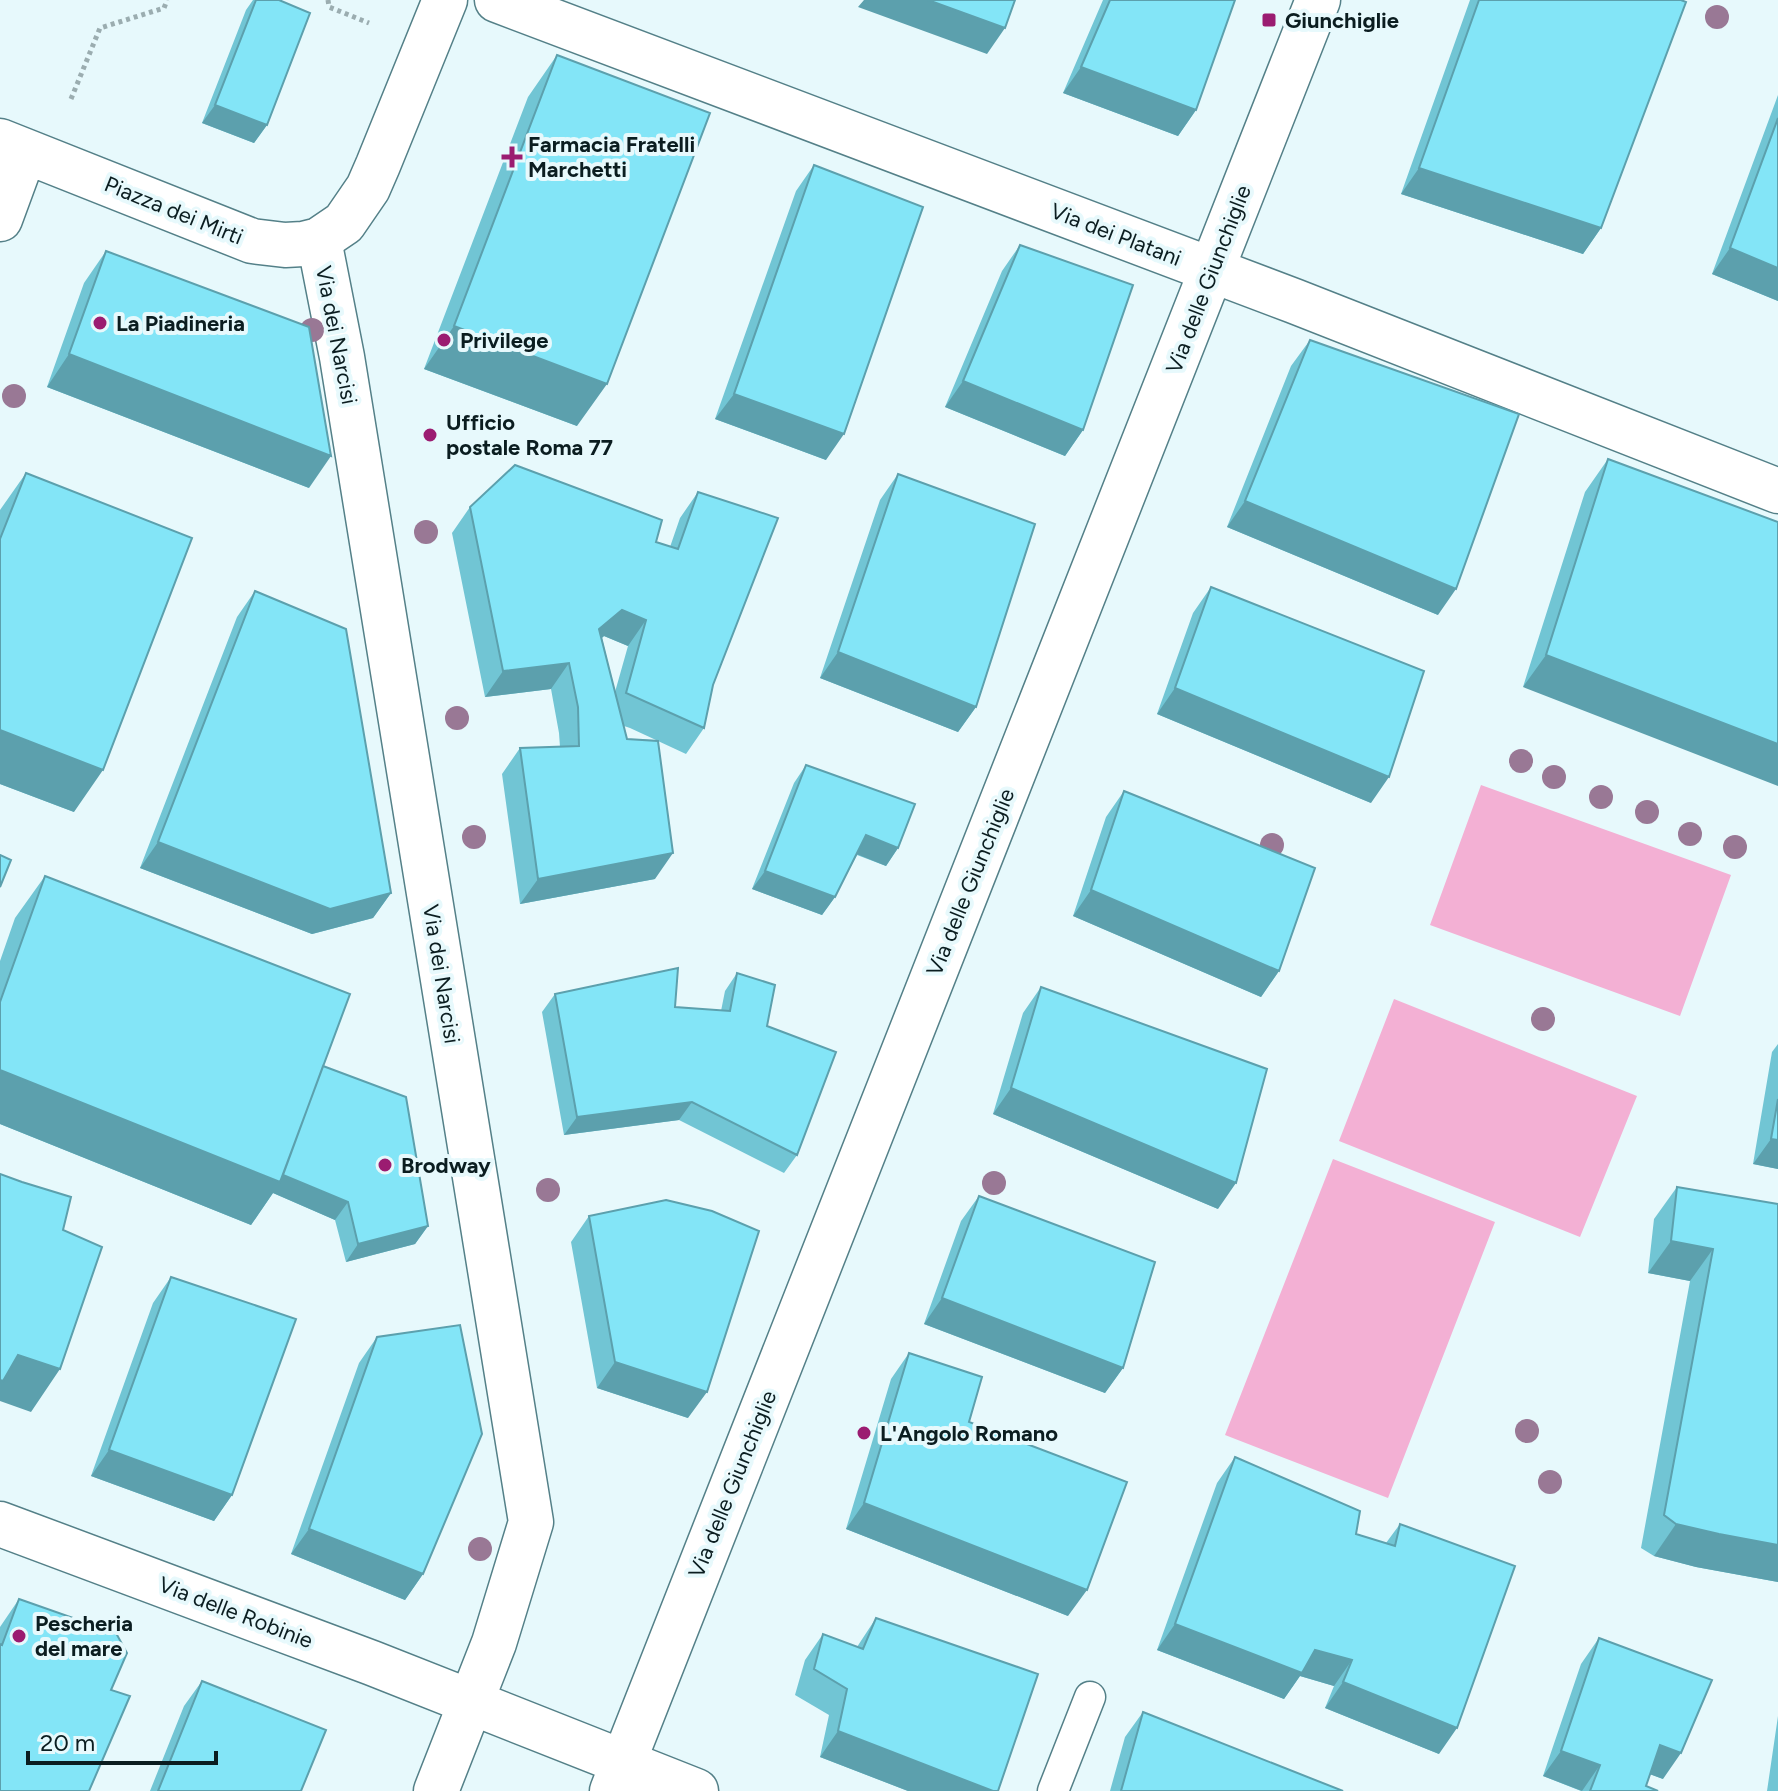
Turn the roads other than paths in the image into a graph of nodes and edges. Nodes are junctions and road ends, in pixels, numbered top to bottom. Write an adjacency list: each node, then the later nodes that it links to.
1 (445, 0): 6 (street)
2 (497, 0): 7 (street, Via dei Platani)
3 (1318, 0): 7 (street, Via delle Giunchiglie)
4 (12, 146): 5 (street); 6 (street, Piazza dei Mirti)
5 (0, 219)
6 (319, 240): 11 (street, Via dei Narcisi)
7 (1211, 271): 8 (street, Via dei Platani); 12 (street, Via delle Giunchiglie)
8 (1778, 491)
9 (0, 1524): 11 (street, Via delle Robinie)
10 (1090, 1697): 15 (lane)
11 (470, 1702): 12 (street, Via delle Robinie); 13 (street, Via dei Narcisi)
12 (617, 1777): 14 (street)
13 (436, 1791)
14 (696, 1791)
15 (1053, 1791)

